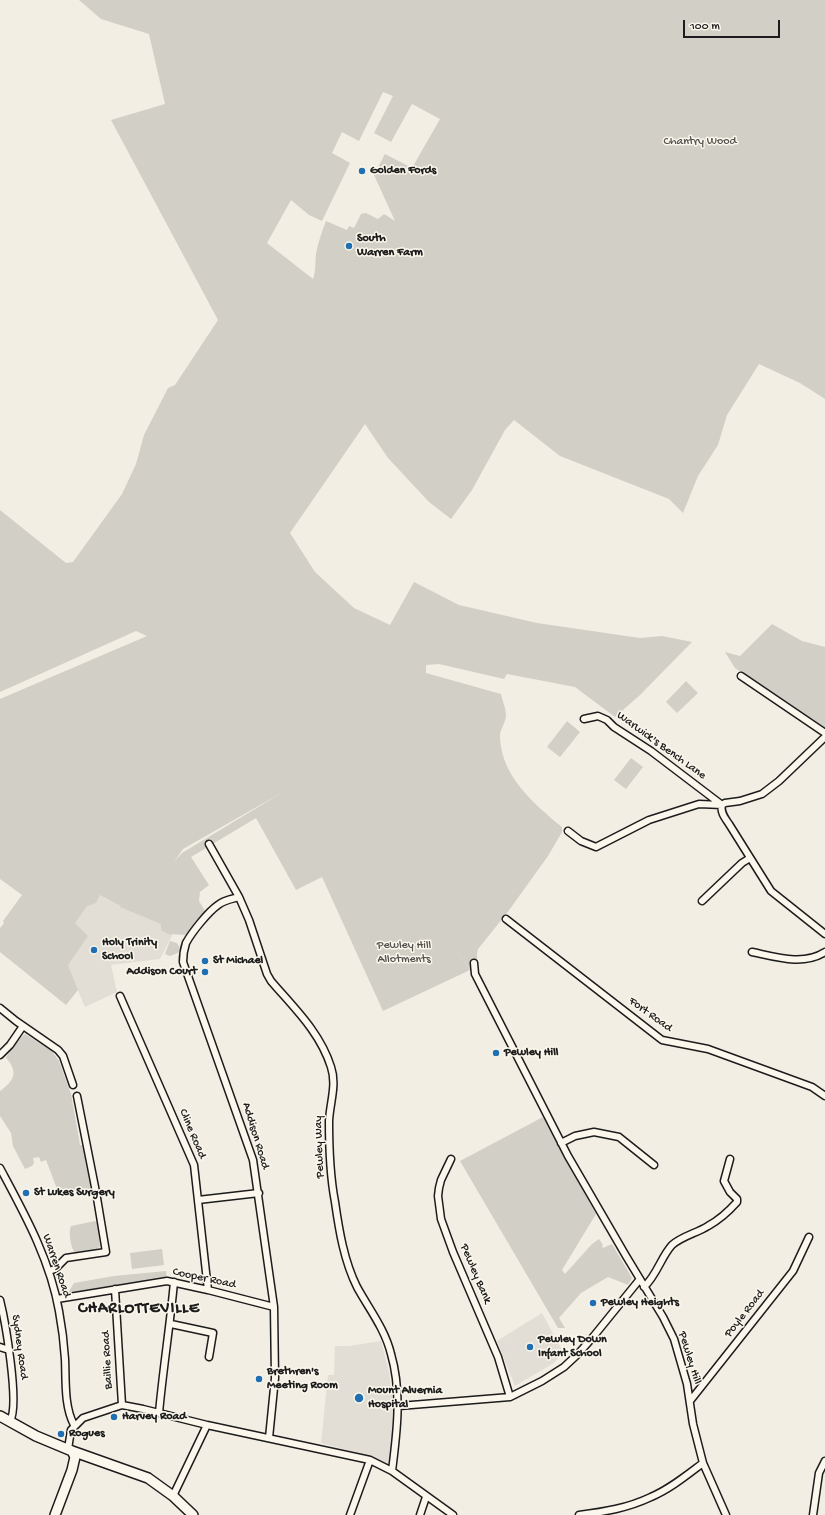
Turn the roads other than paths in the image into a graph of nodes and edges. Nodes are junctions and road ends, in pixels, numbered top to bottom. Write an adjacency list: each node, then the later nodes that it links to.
1 (741, 676): 3 (street)
2 (584, 719): 5 (street, Warwick's Bench Lane)
3 (825, 733)
4 (825, 737): 5 (street)
5 (722, 805): 6 (street); 8 (street)
6 (568, 831)
7 (209, 844): 9 (street, Pewley Way)
8 (750, 858): 10 (street); 12 (street)
9 (239, 897): 28 (street, Addison Road); 47 (street, Pewley Way)
10 (702, 901)
11 (506, 919): 22 (street, Fort Road)
12 (825, 934)
13 (752, 952): 14 (street)
14 (825, 952)
15 (474, 963): 23 (street, Pewley Hill)
16 (120, 996): 29 (street, Cline Road)
17 (0, 1008): 18 (street)
18 (23, 1026): 19 (street); 20 (street)
19 (0, 1055)
20 (73, 1085)
21 (77, 1096): 31 (street)
22 (825, 1096)
23 (561, 1142): 26 (street); 32 (street, Pewley Hill)
24 (451, 1159): 44 (street, Pewley Bank)
25 (730, 1159): 34 (street)
26 (654, 1165)
27 (0, 1168): 31 (street, Warren Road)
28 (259, 1193): 29 (street); 39 (street, Addison Road)
29 (198, 1200): 36 (street, Cline Road)
30 (809, 1237): 45 (street, Poyle Road)
31 (49, 1272): 37 (street, Warren Road)
32 (640, 1279): 34 (street, Pewley Hill); 44 (street)
33 (174, 1282): 35 (street, Cooper Road); 36 (street, Cooper Road); 40 (street)
34 (644, 1287): 45 (street, Pewley Hill)
35 (115, 1289): 37 (street, Cooper Road); 46 (street, Baillie Road)
36 (208, 1290): 39 (street, Cooper Road)
37 (57, 1299): 51 (street, Warren Road)
38 (0, 1300): 42 (street, Sydney Road)
39 (274, 1307): 53 (street, Addison Road)
40 (170, 1324): 43 (street); 48 (street)
41 (0, 1348): 42 (street)
42 (9, 1350): 50 (street, Sydney Road)
43 (209, 1357)
44 (510, 1397): 47 (street)
45 (690, 1401): 57 (street, Pewley Hill)
46 (122, 1405): 48 (street); 51 (street)
47 (398, 1406): 58 (street, Pewley Way)
48 (159, 1413): 52 (street)
49 (0, 1416): 50 (main road)
50 (10, 1421): 54 (main road)
51 (74, 1425): 54 (street)
52 (207, 1425): 53 (street); 59 (street)
53 (269, 1438): 55 (street)
54 (70, 1450): 59 (main road); 61 (main road)
55 (370, 1460): 58 (street); 63 (street)
56 (825, 1461): 68 (street)
57 (703, 1463): 66 (street); 67 (street, Pewley Hill)
58 (392, 1471): 60 (street)
59 (173, 1496): 62 (main road)
60 (426, 1497): 64 (street); 65 (street)
61 (55, 1515)
62 (192, 1515)
63 (350, 1515)
64 (420, 1515)
65 (453, 1515)
66 (579, 1515)
67 (726, 1515)
68 (813, 1515)

